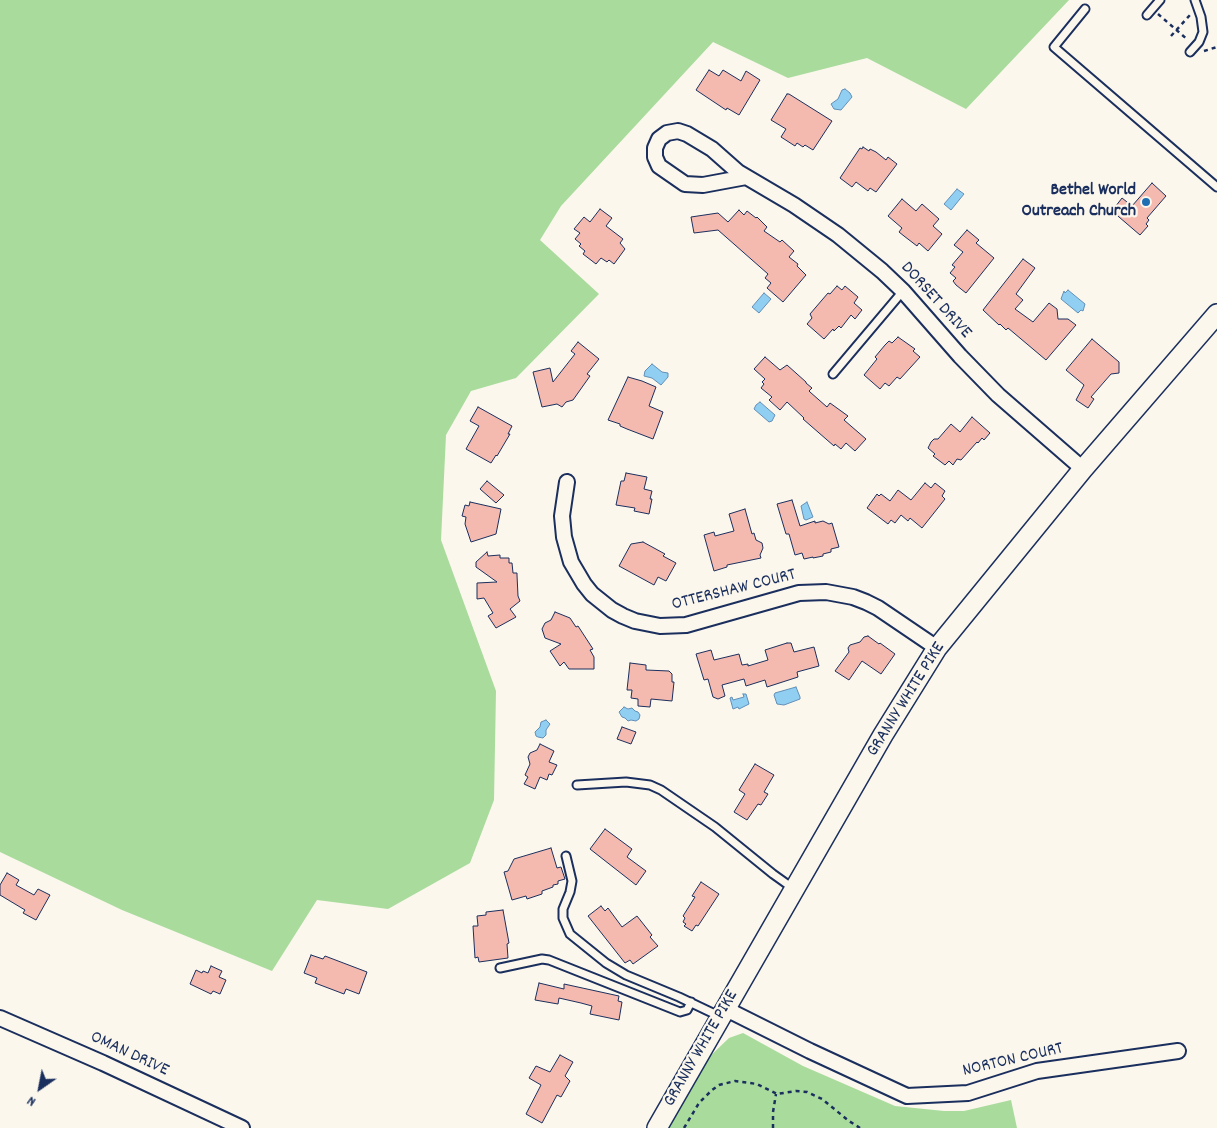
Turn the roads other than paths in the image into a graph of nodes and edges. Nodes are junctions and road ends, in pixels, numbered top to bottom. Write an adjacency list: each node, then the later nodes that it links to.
1 (1160, 0): 4 (lane)
2 (1196, 3): 5 (lane)
3 (1085, 9): 7 (lane)
4 (1149, 12)
5 (1192, 50)
6 (746, 177): 6 (street, DORSET DRIVE); 8 (street, DORSET DRIVE)
7 (1217, 187)
8 (903, 291): 10 (lane); 11 (street, DORSET DRIVE)
9 (1217, 314): 11 (main road, GRANNY WHITE PIKE)
10 (833, 374)
11 (1083, 469): 13 (main road, GRANNY WHITE PIKE)
12 (567, 482): 13 (street, OTTERSHAW COURT)
13 (937, 648): 16 (main road, GRANNY WHITE PIKE)
14 (577, 784): 16 (lane)
15 (566, 856): 18 (lane)
16 (794, 889): 19 (main road, GRANNY WHITE PIKE)
17 (500, 968): 18 (lane)
18 (691, 1002): 19 (lane)
19 (724, 1013): 21 (street, NORTON COURT); 23 (main road, GRANNY WHITE PIKE)
20 (0, 1018): 22 (street, OMAN DRIVE)
21 (1178, 1051)
22 (242, 1128)
23 (657, 1128)

